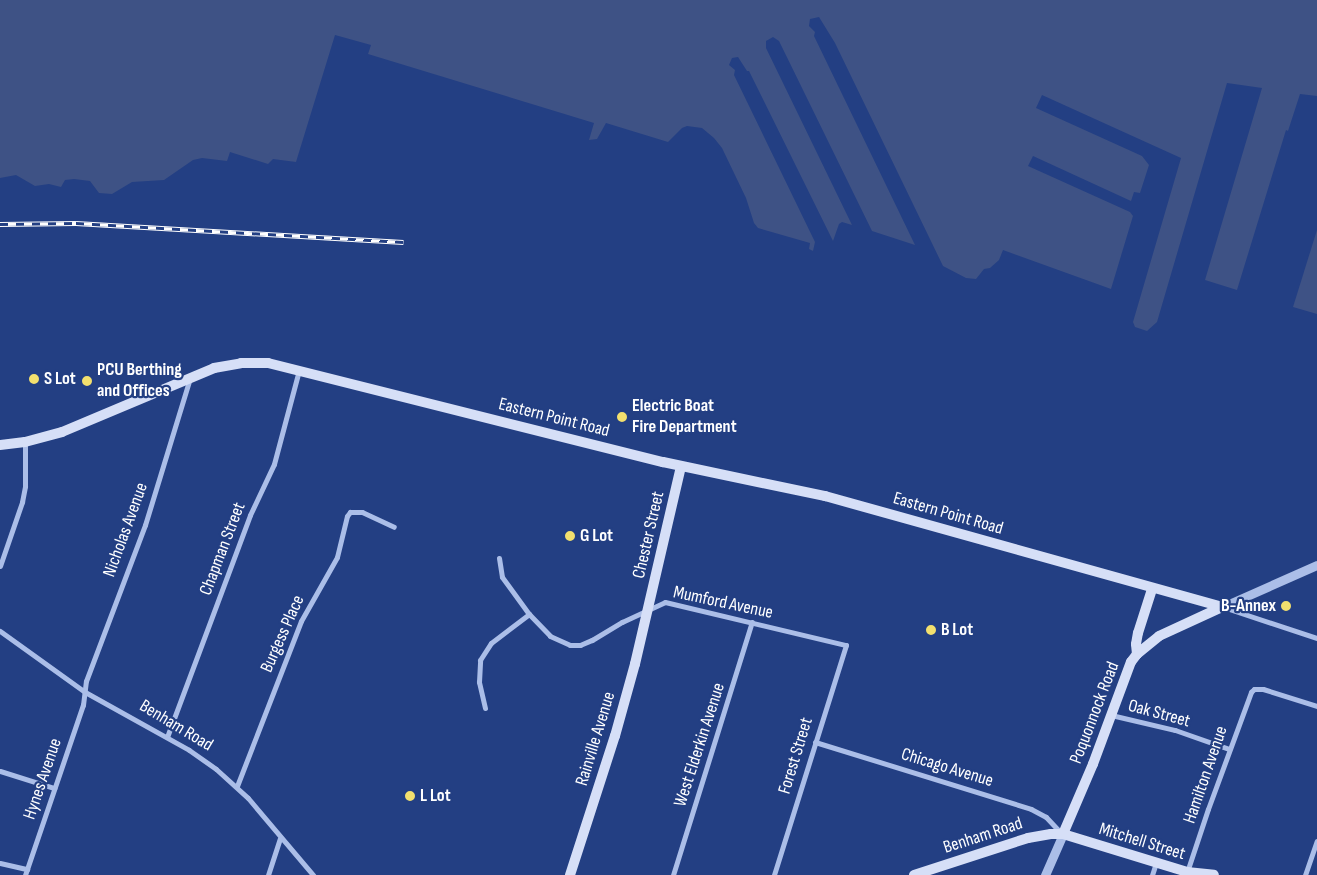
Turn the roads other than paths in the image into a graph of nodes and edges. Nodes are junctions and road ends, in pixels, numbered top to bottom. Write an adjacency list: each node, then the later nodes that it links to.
1 (299, 370): 2 (main road, Eastern Point Road); 5 (main road, Eastern Point Road); 23 (street, Chapman Street)
2 (190, 377): 3 (main road, Eastern Point Road); 19 (street, Nicholas Avenue)
3 (25, 442): 4 (main road, Eastern Point Road); 9 (street)
4 (0, 445)
5 (681, 466): 10 (main road, Eastern Point Road); 12 (main road, Chester Street)
6 (394, 527): 27 (street, Burgess Place)
7 (499, 558): 13 (street, Mumford Avenue)
8 (1317, 565): 11 (street)
9 (0, 566)
10 (1152, 589): 11 (main road, Eastern Point Road); 18 (main road)
11 (1222, 607): 16 (street); 18 (main road, Poquonnock Road)
12 (648, 610): 13 (street, Mumford Avenue); 14 (street, Mumford Avenue); 39 (main road, Rainville Avenue)
13 (529, 614): 21 (street)
14 (752, 622): 17 (street, Mumford Avenue); 40 (street, West Elderkin Avenue)
15 (0, 631): 19 (street, Benham Road)
16 (1317, 638)
17 (846, 644): 24 (street, Forest Street)
18 (1137, 654): 22 (main road, Poquonnock Road)
19 (85, 692): 23 (street, Benham Road); 28 (street, Hynes Avenue)
20 (1317, 706): 25 (street, Hamilton Avenue)
21 (485, 708)
22 (1111, 715): 25 (street, Oak Street); 29 (main road, Poquonnock Road)
23 (167, 737): 27 (street, Benham Road)
24 (815, 742): 29 (street, Chicago Avenue); 41 (street, Forest Street)
25 (1229, 749): 35 (street, Hamilton Avenue)
26 (0, 771): 28 (street)
27 (237, 786): 30 (street, Benham Road)
28 (54, 788): 34 (street, Hynes Avenue)
29 (1063, 834): 33 (main road, Mitchell Street); 42 (main road, Benham Road); 43 (street, Poquonnock Road)
30 (280, 838): 37 (street); 38 (street, Benham Road)
31 (1317, 841): 46 (street)
32 (0, 863): 34 (street)
33 (1156, 863): 35 (main road, Mitchell Street); 44 (street)
34 (27, 869): 36 (street, Hynes Avenue)
35 (1187, 872): 45 (main road, Mitchell Street)
36 (25, 875)
37 (268, 875)
38 (313, 875)
39 (570, 875)
40 (672, 875)
41 (774, 875)
42 (914, 875)
43 (1045, 875)
44 (1152, 875)
45 (1214, 875)
46 (1304, 875)

